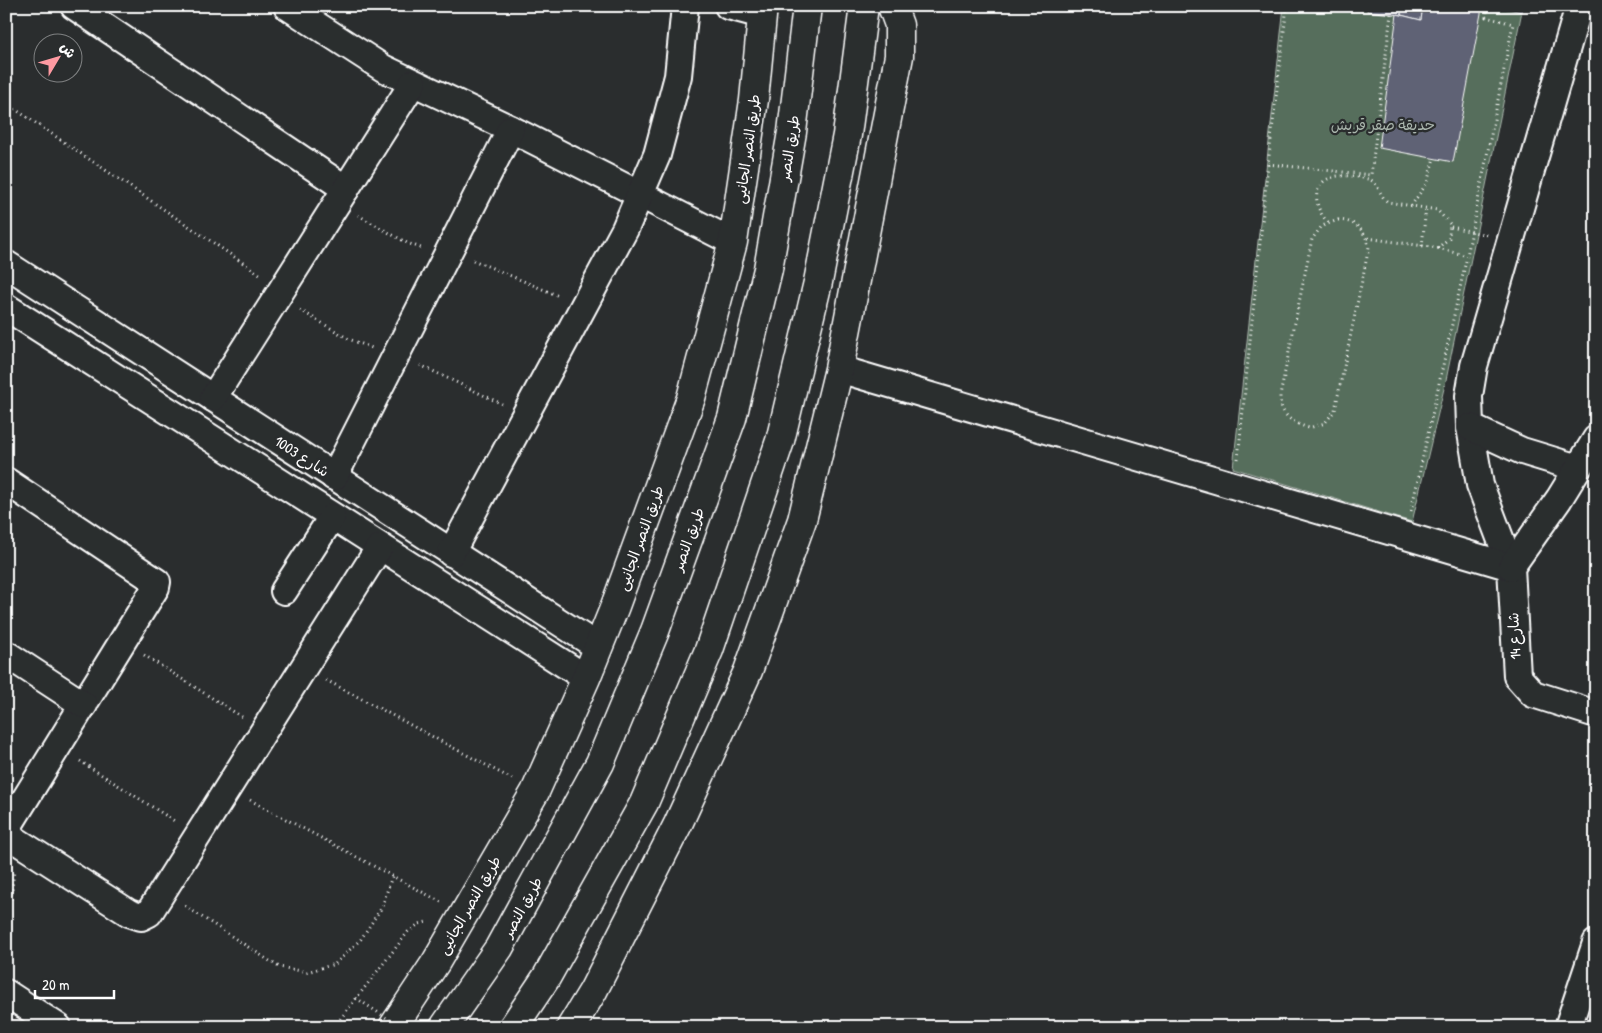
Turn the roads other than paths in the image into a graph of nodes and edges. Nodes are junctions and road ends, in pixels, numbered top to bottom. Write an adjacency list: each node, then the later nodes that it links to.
1 (74, 6): 12 (street)
2 (287, 6): 10 (street)
3 (685, 6): 13 (street)
4 (728, 6): 9 (street)
5 (807, 6): 42 (main road, طريق النصر)
6 (864, 6): 43 (main road)
7 (892, 6): 17 (main road)
8 (1579, 6): 19 (street, شارع 14)
9 (763, 10): 14 (main road, طريق النصر الجانيى)
10 (414, 83): 11 (street); 12 (street)
11 (511, 129): 13 (street); 22 (street)
12 (346, 189): 18 (street)
13 (640, 194): 14 (street); 26 (street)
14 (733, 242): 31 (main road, طريق النصر الجانيى)
15 (6, 264): 18 (street, شارع 1003)
16 (6, 307): 24 (street)
17 (839, 369): 27 (street); 44 (main road)
18 (212, 398): 22 (street, شارع 1003)
19 (1470, 427): 21 (street); 27 (street, شارع 14)
20 (1596, 439): 21 (street)
21 (1578, 468): 27 (street)
22 (334, 477): 26 (street, شارع 1003)
23 (6, 481): 34 (street)
24 (332, 517): 25 (street); 28 (street)
25 (379, 548): 30 (street); 37 (street)
26 (451, 553): 29 (street, شارع 1003)
27 (1511, 567): 35 (street, شارع 14)
28 (284, 592)
29 (527, 602): 30 (street); 31 (street, شارع 1003)
30 (511, 630): 33 (street)
31 (598, 647): 33 (main road, طريق النصر الجانيى)
32 (6, 654): 34 (street)
33 (586, 678): 41 (main road, طريق النصر الجانيى)
34 (84, 705): 36 (street)
35 (1596, 714)
36 (6, 830)
37 (6, 834)
38 (1596, 943): 45 (street)
39 (6, 993): 40 (street)
40 (58, 1027)
41 (393, 1027)
42 (444, 1027)
43 (513, 1027)
44 (570, 1027)
45 (1568, 1027)

